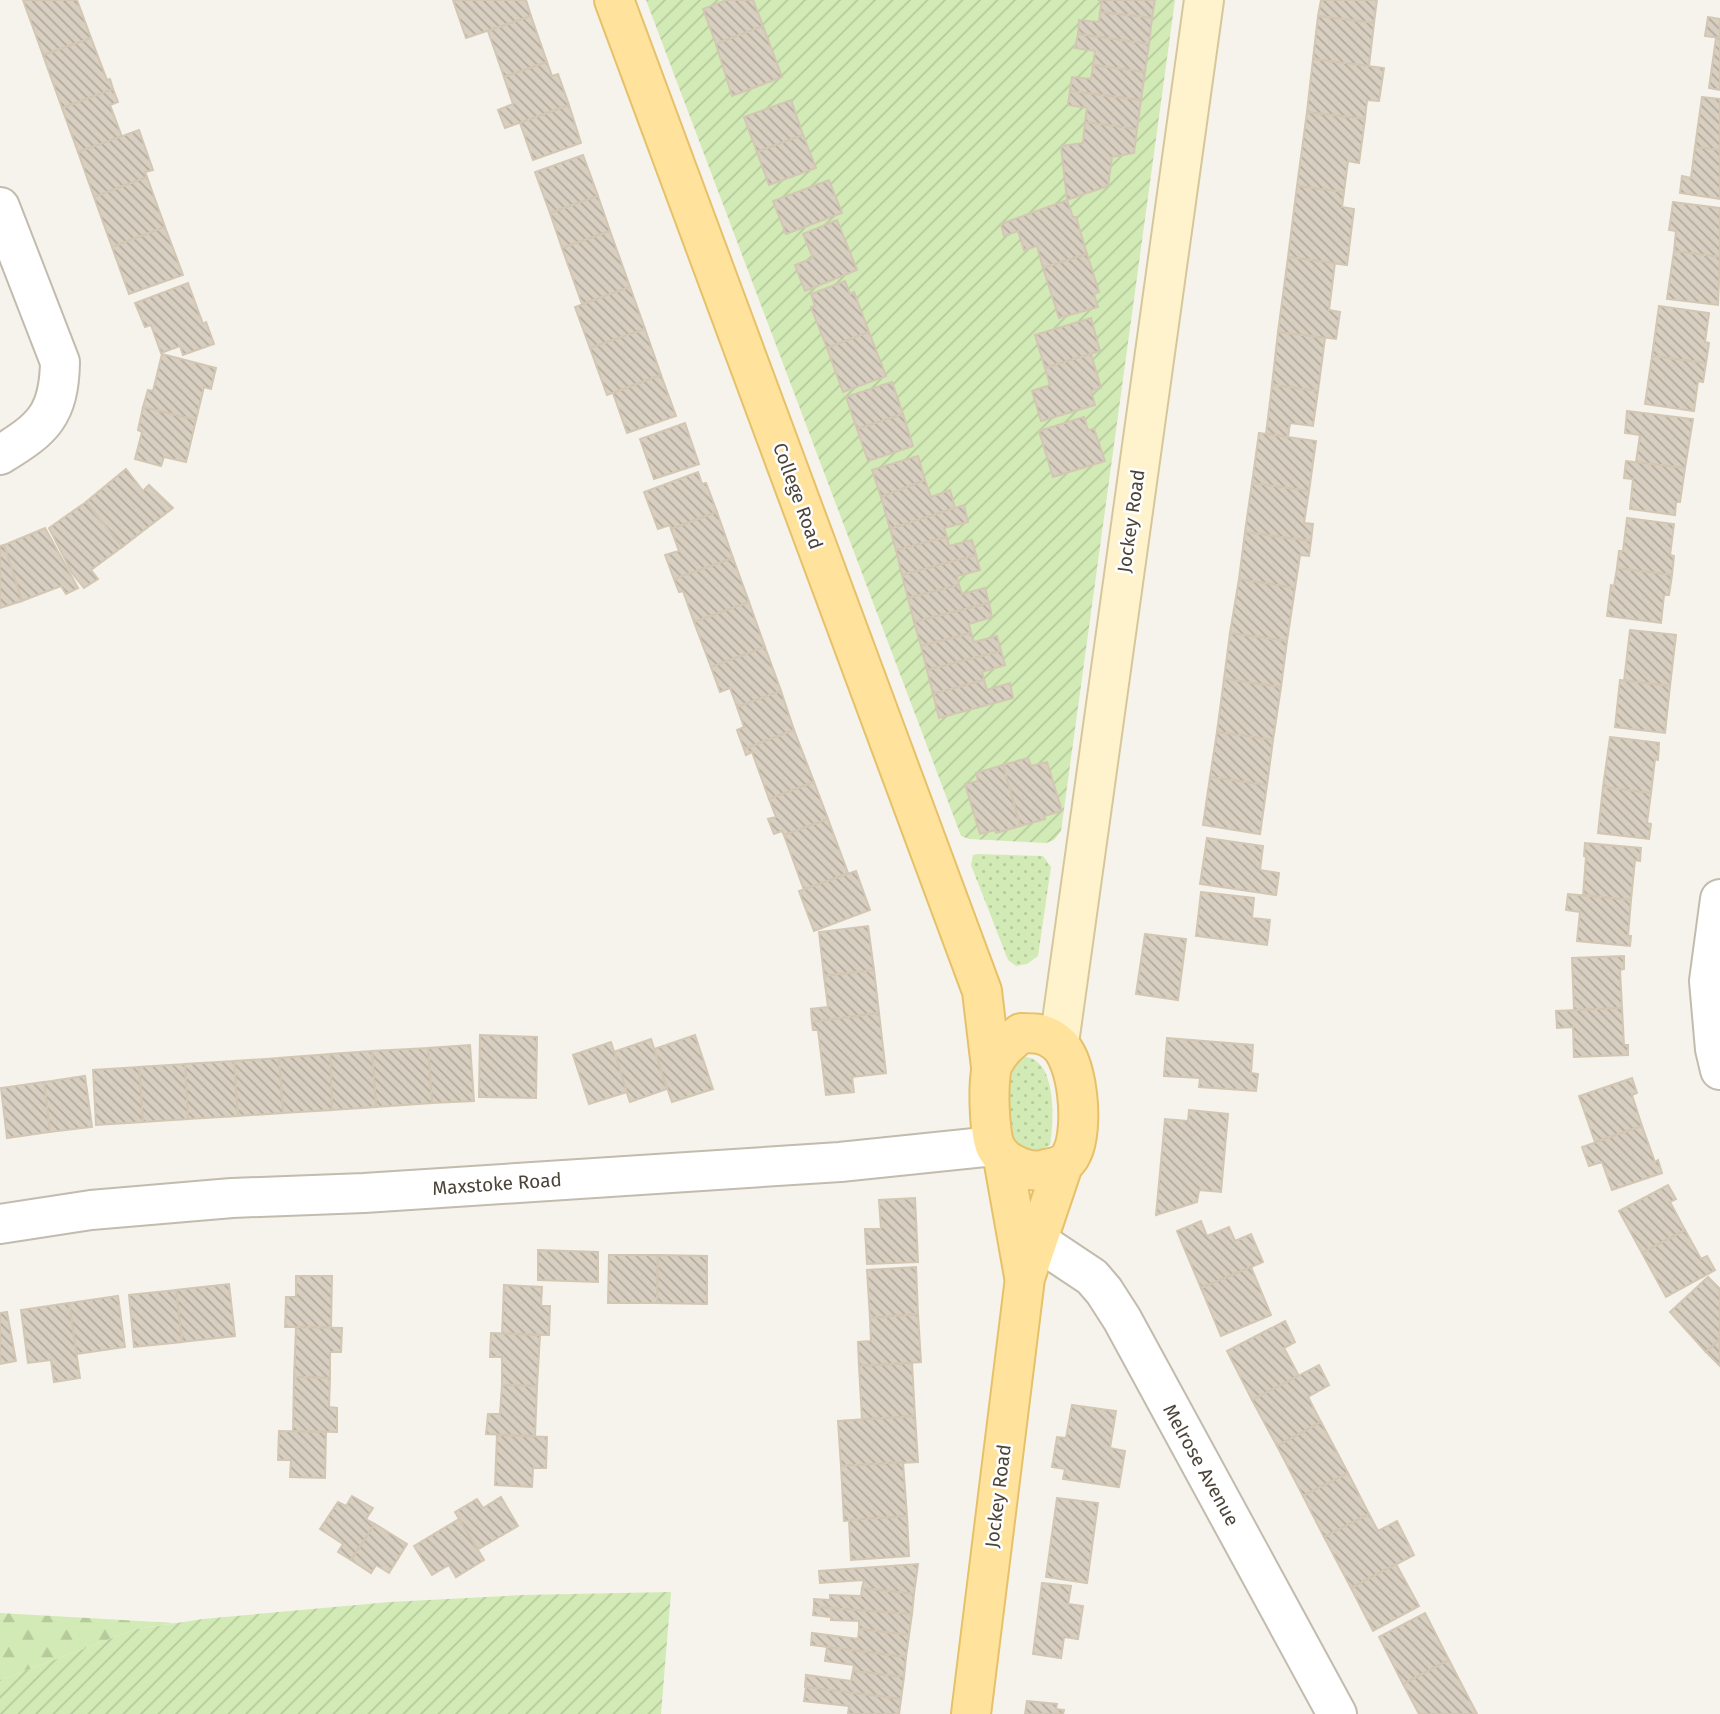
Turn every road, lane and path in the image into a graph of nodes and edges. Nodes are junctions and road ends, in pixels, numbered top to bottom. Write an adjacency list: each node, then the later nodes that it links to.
1 (614, 0): 6 (main road, College Road)
2 (1204, 0): 7 (main road, Jockey Road)
3 (0, 207): 4 (street)
4 (0, 455)
5 (1720, 899): 9 (street)
6 (982, 991): 7 (main road); 8 (main road, College Road)
7 (1049, 1038): 8 (main road); 11 (main road)
8 (991, 1067): 10 (main road)
9 (1720, 1070)
10 (998, 1152): 11 (main road); 12 (street, Maxstoke Road); 14 (main road, Jockey Road)
11 (1063, 1165): 13 (main road, Jockey Road)
12 (0, 1224)
13 (1038, 1241): 14 (main road, Jockey Road); 16 (street, Melrose Avenue)
14 (1025, 1278): 15 (main road, Jockey Road)
15 (971, 1714)
16 (1337, 1714)

